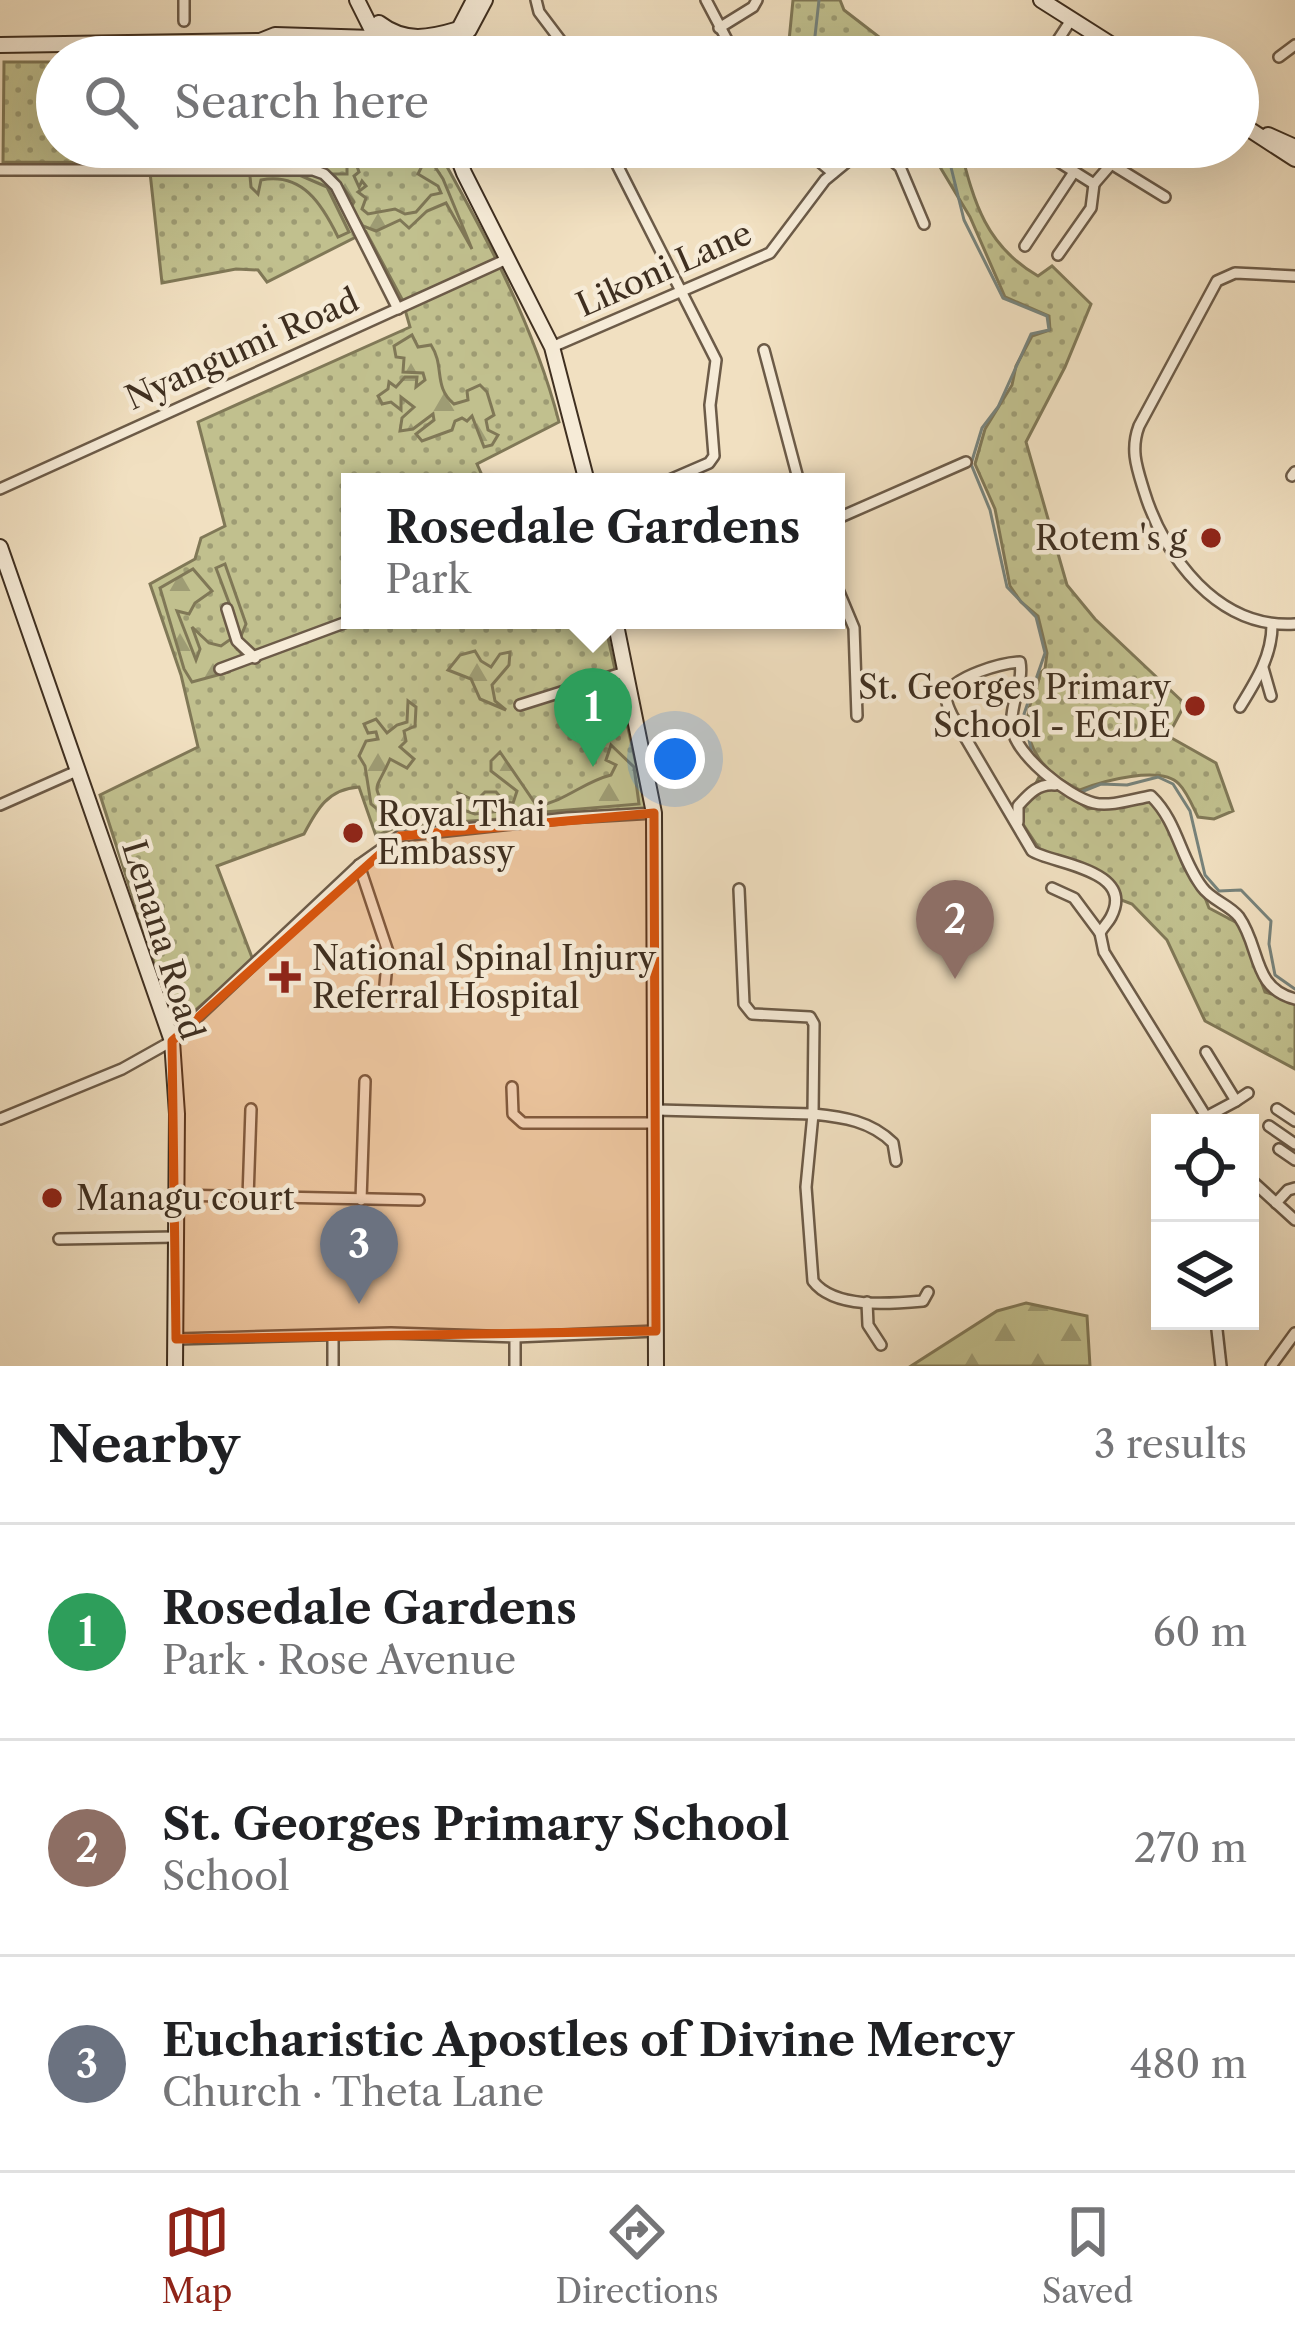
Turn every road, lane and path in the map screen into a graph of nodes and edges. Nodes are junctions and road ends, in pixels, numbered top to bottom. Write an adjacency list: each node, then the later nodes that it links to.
1 (184, 0): 11 (street)
2 (357, 0): 14 (main road)
3 (367, 0): 15 (main road)
4 (474, 0): 13 (main road)
5 (485, 0): 18 (main road)
6 (536, 0): 19 (street)
7 (706, 0): 12 (street)
8 (758, 0): 12 (street)
9 (1041, 0): 10 (main road)
10 (1071, 20): 21 (street); 22 (main road)
11 (184, 21)
12 (719, 28): 20 (street)
13 (459, 29): 16 (main road); 17 (main road)
14 (377, 36)
15 (378, 36)
16 (430, 36)
17 (448, 36)
18 (463, 36)
19 (557, 36)
20 (724, 36)
21 (1060, 36)
22 (1097, 36)
23 (36, 44): 24 (main road)
24 (0, 45)
25 (1295, 45): 26 (street)
26 (1279, 57)
27 (1259, 131): 29 (main road)
28 (1259, 135): 30 (main road)
29 (1295, 147)
30 (1295, 159)
31 (155, 168): 41 (street)
32 (247, 168): 52 (street)
33 (462, 168): 49 (main road)
34 (619, 168): 51 (street)
35 (827, 168): 43 (street)
36 (839, 168): 43 (street, Likoni Lane)
37 (900, 168): 46 (street)
38 (1068, 168): 42 (street)
39 (1110, 168): 44 (street)
40 (1118, 168): 45 (street)
41 (0, 170)
42 (1074, 172): 44 (street); 47 (street)
43 (833, 173): 51 (street, Likoni Lane)
44 (1094, 184): 48 (street)
45 (1165, 197)
46 (924, 224)
47 (1025, 245)
48 (1058, 255)
49 (507, 259): 52 (street, Nyangumi Road); 53 (main road)
50 (1295, 276): 66 (street)
51 (682, 293): 53 (street, Likoni Lane); 57 (street)
52 (398, 309): 59 (street, Nyangumi Road)
53 (552, 347): 56 (main road)
54 (764, 350): 58 (street)
55 (965, 462): 60 (street)
56 (585, 473)
57 (686, 473)
58 (797, 473)
59 (0, 489)
60 (845, 515)
61 (0, 547): 76 (main road, Lenana Road)
62 (845, 606): 75 (street)
63 (227, 609): 68 (street)
64 (341, 624): 68 (street)
65 (1295, 624): 66 (street)
66 (1272, 625): 69 (street)
67 (617, 629): 71 (main road)
68 (255, 658): 70 (street)
69 (1263, 668): 72 (street); 74 (street)
70 (220, 669)
71 (626, 672): 73 (street); 79 (main road)
72 (1271, 696)
73 (520, 705)
74 (1240, 707)
75 (857, 716)
76 (79, 770): 78 (street); 87 (main road, Lenana Road)
77 (1057, 785): 80 (street); 80 (street); 86 (street)
78 (0, 805)
79 (654, 813): 81 (street); 100 (main road)
80 (1018, 827): 84 (street)
81 (358, 865): 85 (street); 87 (street)
82 (1052, 888): 84 (street)
83 (739, 889): 97 (street)
84 (1100, 933): 98 (street)
85 (384, 996)
86 (1295, 999)
87 (172, 1041): 101 (street); 110 (main road, Lenana Road)
88 (1206, 1052): 89 (street)
89 (1220, 1074): 91 (street); 94 (street)
90 (365, 1081): 112 (street)
91 (1207, 1083)
92 (512, 1087): 100 (street)
93 (1248, 1094): 94 (street)
94 (1236, 1101): 99 (street)
95 (250, 1109): 111 (street)
96 (1277, 1109): 102 (street)
97 (813, 1114): 100 (street); 107 (street); 119 (street)
98 (1204, 1114)
99 (1217, 1114)
100 (657, 1116): 121 (main road)
101 (0, 1119)
102 (1295, 1121)
103 (1269, 1126): 104 (street)
104 (1295, 1144)
105 (1279, 1149): 106 (street)
106 (1295, 1160)
107 (896, 1161)
108 (1295, 1188): 114 (street)
109 (1259, 1193): 114 (street)
110 (176, 1195): 111 (street); 116 (main road, Lenana Road)
111 (248, 1198): 112 (street)
112 (361, 1200): 113 (street)
113 (419, 1201)
114 (1276, 1203): 115 (street)
115 (1295, 1220)
116 (176, 1237): 117 (street); 125 (main road, Lenana Road)
117 (59, 1239)
118 (928, 1292): 119 (street)
119 (867, 1302): 126 (street)
120 (1217, 1330): 131 (street)
121 (656, 1331): 124 (street); 130 (main road)
122 (1295, 1333): 132 (street)
123 (333, 1336): 124 (street); 125 (street); 128 (street)
124 (515, 1336): 129 (street)
125 (176, 1339): 127 (main road, Lenana Road)
126 (881, 1345)
127 (175, 1366)
128 (333, 1366)
129 (515, 1366)
130 (656, 1366)
131 (1221, 1366)
132 (1271, 1366)

